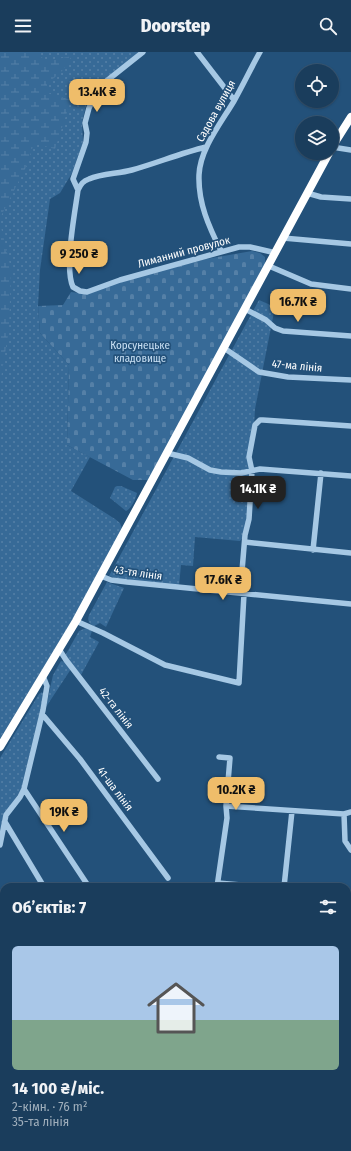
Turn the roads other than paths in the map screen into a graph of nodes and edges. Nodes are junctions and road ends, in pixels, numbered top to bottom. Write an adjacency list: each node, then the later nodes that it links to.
1 (143, 52): 13 (street)
2 (197, 52): 5 (street)
3 (202, 52): 5 (street)
4 (260, 52): 6 (street, Садова вулиця)
5 (205, 62): 6 (street)
6 (234, 100): 9 (street, Садова вулиця)
7 (351, 117): 8 (highway)
8 (339, 136)
9 (206, 147): 13 (street); 18 (street, Садова вулиця)
10 (339, 148): 11 (street)
11 (351, 150)
12 (325, 160): 14 (highway)
13 (78, 190): 18 (street, Лиманний провулок)
14 (307, 193): 15 (street); 16 (highway)
15 (351, 199)
16 (283, 238): 17 (street); 19 (highway)
17 (351, 244)
18 (221, 251): 19 (street, Лиманний провулок)
19 (276, 253): 20 (highway)
20 (269, 266): 21 (street); 22 (highway)
21 (351, 289)
22 (245, 309): 23 (street); 24 (highway)
23 (351, 336)
24 (224, 348): 25 (street, 47-ма лінія); 27 (highway)
25 (351, 380)
26 (351, 426): 28 (street)
27 (167, 453): 28 (street); 34 (highway)
28 (252, 471): 29 (street); 31 (street)
29 (321, 473): 30 (street); 32 (street)
30 (351, 476)
31 (245, 542): 32 (street); 35 (street)
32 (313, 550): 33 (street)
33 (351, 553)
34 (101, 576): 35 (street, 43-тя лінія); 37 (highway)
35 (244, 594): 36 (street, 43-тя лінія); 37 (street)
36 (351, 604)
37 (76, 621): 38 (highway)
38 (59, 649): 39 (highway); 43 (street, 42-га лінія)
39 (43, 676): 40 (street); 41 (highway)
40 (42, 714): 44 (street); 52 (street, 41-ша лінія)
41 (0, 747)
42 (219, 757): 45 (street)
43 (158, 779)
44 (24, 789): 49 (street); 54 (street)
45 (226, 806): 46 (street); 55 (street)
46 (292, 811): 48 (street); 56 (street)
47 (351, 812): 48 (street)
48 (344, 814): 51 (street)
49 (4, 822): 50 (street); 53 (street)
50 (0, 845)
51 (351, 850)
52 (168, 878)
53 (42, 883)
54 (86, 883)
55 (218, 883)
56 (284, 883)
57 (210, 1151): 58 (street)
58 (213, 1151)

